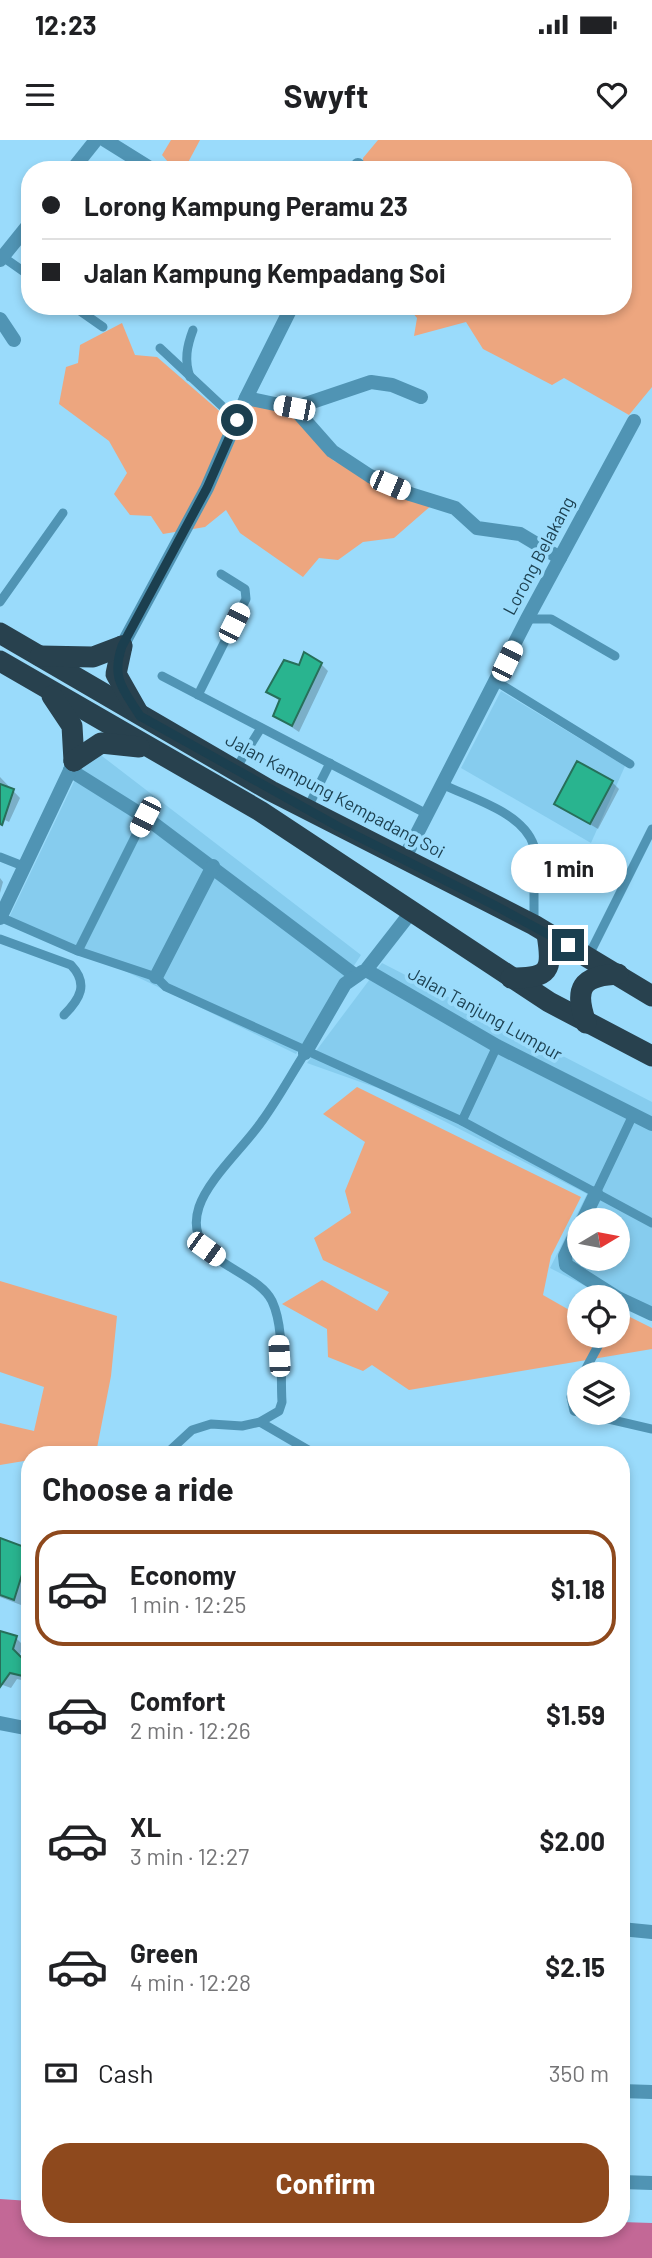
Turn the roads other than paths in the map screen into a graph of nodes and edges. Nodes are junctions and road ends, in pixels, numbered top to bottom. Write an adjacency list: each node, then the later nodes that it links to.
1 (96, 140): 3 (street)
2 (106, 140): 4 (street)
3 (79, 161)
4 (139, 161)
5 (21, 234): 6 (street)
6 (1, 259): 7 (lane)
7 (21, 271)
8 (86, 315): 11 (lane)
9 (288, 315): 17 (street)
10 (0, 319): 13 (street)
11 (103, 327)
12 (193, 330): 15 (lane)
13 (14, 340)
14 (160, 348): 15 (lane)
15 (191, 378): 19 (lane)
16 (421, 397): 18 (street)
17 (246, 398): 18 (street); 19 (street)
18 (294, 408): 22 (street)
19 (237, 420): 27 (street)
20 (634, 421): 22 (street, Lorong Belakang)
21 (63, 513): 24 (lane)
22 (560, 558): 25 (street, Lorong Belakang)
23 (221, 574): 34 (lane)
24 (2, 595)
25 (527, 619): 29 (lane); 32 (street, Lorong Belakang)
26 (0, 633): 28 (highway, Jalan Kampung Kempadang Soi)
27 (122, 646): 28 (highway); 35 (highway)
28 (38, 656): 35 (highway, Jalan Kampung Kempadang Soi)
29 (615, 656)
30 (0, 661): 33 (highway)
31 (162, 676): 34 (lane)
32 (497, 682): 39 (lane); 42 (street, Lorong Belakang)
33 (46, 688): 37 (highway); 40 (highway)
34 (198, 695): 36 (lane)
35 (140, 716): 41 (highway, Jalan Kampung Kempadang Soi)
36 (261, 728): 38 (lane); 41 (lane)
37 (155, 750): 40 (highway); 51 (highway)
38 (330, 763): 43 (lane); 44 (lane)
39 (630, 764)
40 (72, 765): 45 (street, Jalan Tanjung Lumpur); 49 (street)
41 (235, 770): 43 (highway, Jalan Kampung Kempadang Soi)
42 (442, 784): 44 (street, Lorong Belakang); 53 (lane)
43 (306, 809): 48 (highway, Jalan Kampung Kempadang Soi)
44 (427, 814): 48 (street, Lorong Belakang)
45 (145, 817): 50 (street, Jalan Tanjung Lumpur); 55 (lane)
46 (652, 829): 56 (lane)
47 (0, 858): 49 (lane)
48 (404, 859): 53 (highway, Jalan Kampung Kempadang Soi)
49 (23, 866): 52 (street)
50 (213, 866): 57 (street, Jalan Tanjung Lumpur); 59 (street)
51 (412, 911): 57 (street); 60 (highway)
52 (0, 918): 55 (lane)
53 (540, 929): 56 (highway, Jalan Kampung Kempadang Soi); 60 (highway)
54 (0, 939): 62 (lane)
55 (78, 951): 59 (lane)
56 (588, 957): 58 (highway, Jalan Kampung Kempadang Soi)
57 (361, 973): 64 (street, Jalan Tanjung Lumpur); 65 (street)
58 (618, 974): 61 (highway, Jalan Kampung Kempadang Soi); 63 (highway)
59 (156, 978): 65 (lane)
60 (511, 978): 63 (highway)
61 (652, 996)
62 (64, 1014)
63 (586, 1023): 66 (highway)
64 (497, 1046): 67 (street, Jalan Tanjung Lumpur); 68 (lane)
65 (306, 1053): 68 (lane); 77 (lane)
66 (652, 1056)
67 (633, 1115): 69 (street, Jalan Tanjung Lumpur); 70 (lane)
68 (462, 1121): 70 (lane)
69 (652, 1124)
70 (596, 1193): 71 (street); 72 (lane)
71 (589, 1208)
72 (652, 1223)
73 (570, 1271): 74 (street)
74 (592, 1285)
75 (630, 1306): 76 (street)
76 (652, 1314)
77 (260, 1422): 80 (lane); 81 (lane)
78 (630, 1424): 79 (lane)
79 (652, 1429)
80 (175, 1446)
81 (301, 1446)
82 (0, 1723): 83 (street)
83 (21, 1727)
84 (630, 1930): 85 (street)
85 (652, 1932)
86 (630, 2091): 87 (street)
87 (652, 2092)
88 (630, 2182): 89 (street)
89 (652, 2183)

